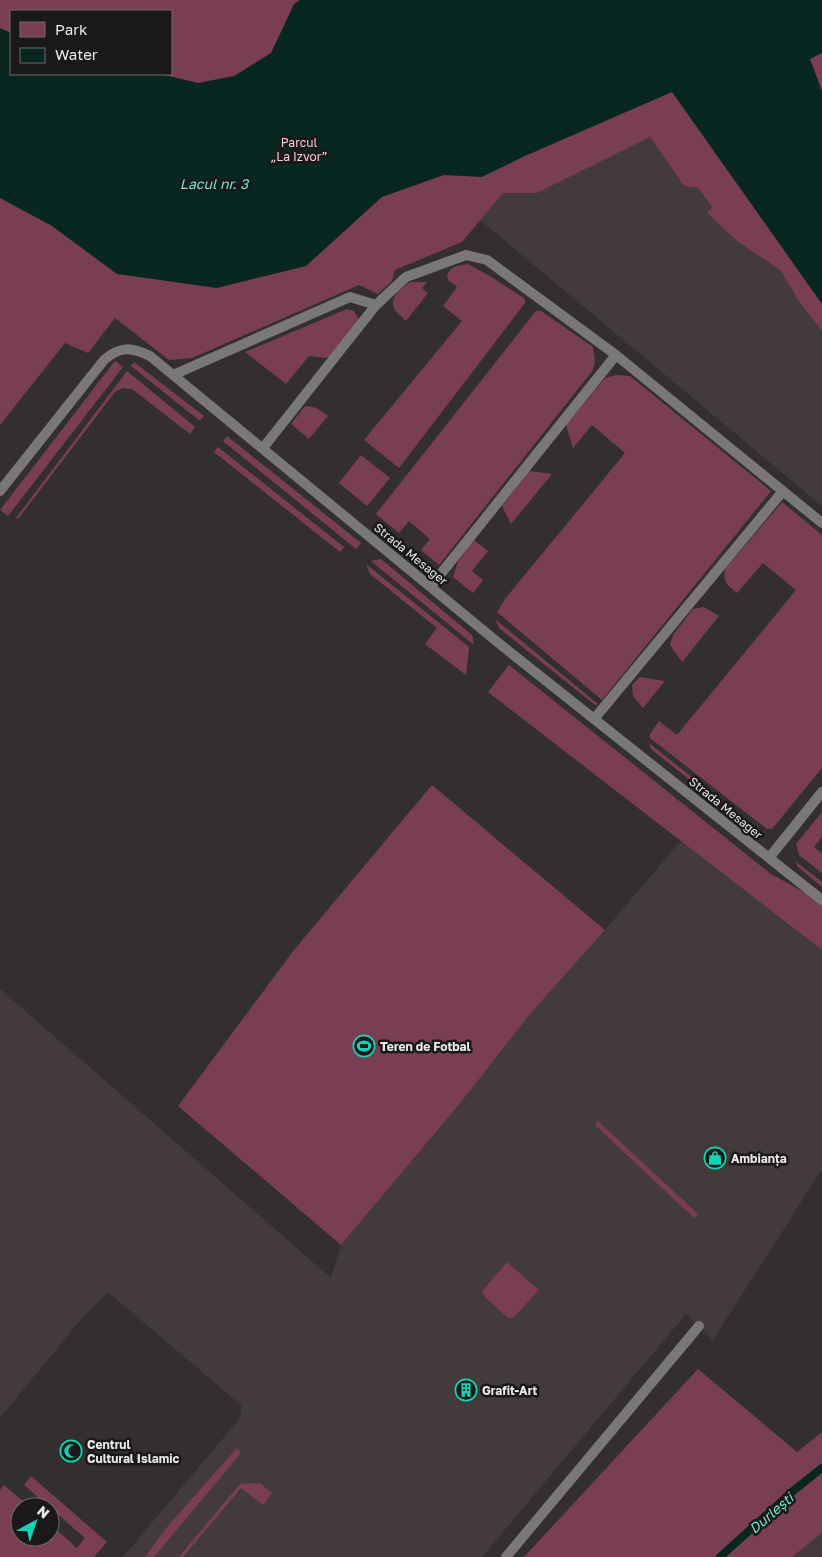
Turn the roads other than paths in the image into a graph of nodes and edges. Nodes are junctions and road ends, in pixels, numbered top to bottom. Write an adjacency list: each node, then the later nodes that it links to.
1 (376, 305): 2 (lane); 3 (lane); 4 (lane)
2 (616, 355): 6 (lane); 8 (lane)
3 (173, 375): 4 (lane, Strada Mesager); 5 (lane, Strada Mesager)
4 (263, 448): 8 (lane, Strada Mesager)
5 (2, 485)
6 (783, 491): 7 (lane); 9 (lane)
7 (822, 523)
8 (431, 586): 9 (lane, Strada Mesager)
9 (594, 719): 11 (lane, Strada Mesager)
10 (822, 792): 11 (lane)
11 (769, 858): 12 (lane, Strada Mesager)
12 (822, 900)
13 (699, 1326): 14 (lane)
14 (506, 1557)

